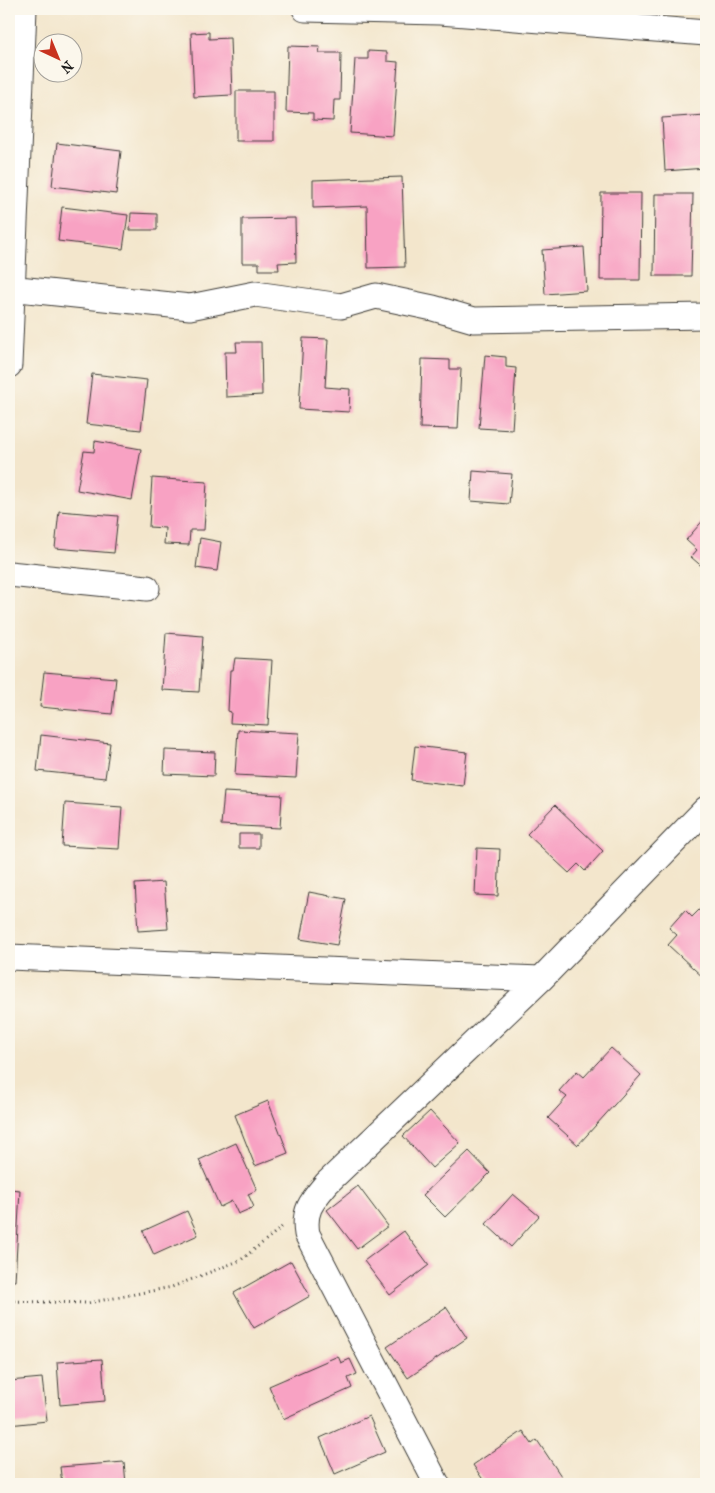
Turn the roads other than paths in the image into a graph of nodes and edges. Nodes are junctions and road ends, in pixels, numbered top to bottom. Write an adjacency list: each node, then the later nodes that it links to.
1 (24, 9): 4 (street)
2 (305, 9): 3 (street)
3 (706, 32)
4 (10, 288): 5 (street); 6 (street)
5 (706, 316)
6 (9, 365)
7 (9, 574): 8 (street)
8 (147, 588)
9 (706, 809): 11 (street)
10 (9, 957): 11 (street)
11 (541, 980): 12 (street)
12 (437, 1484)

